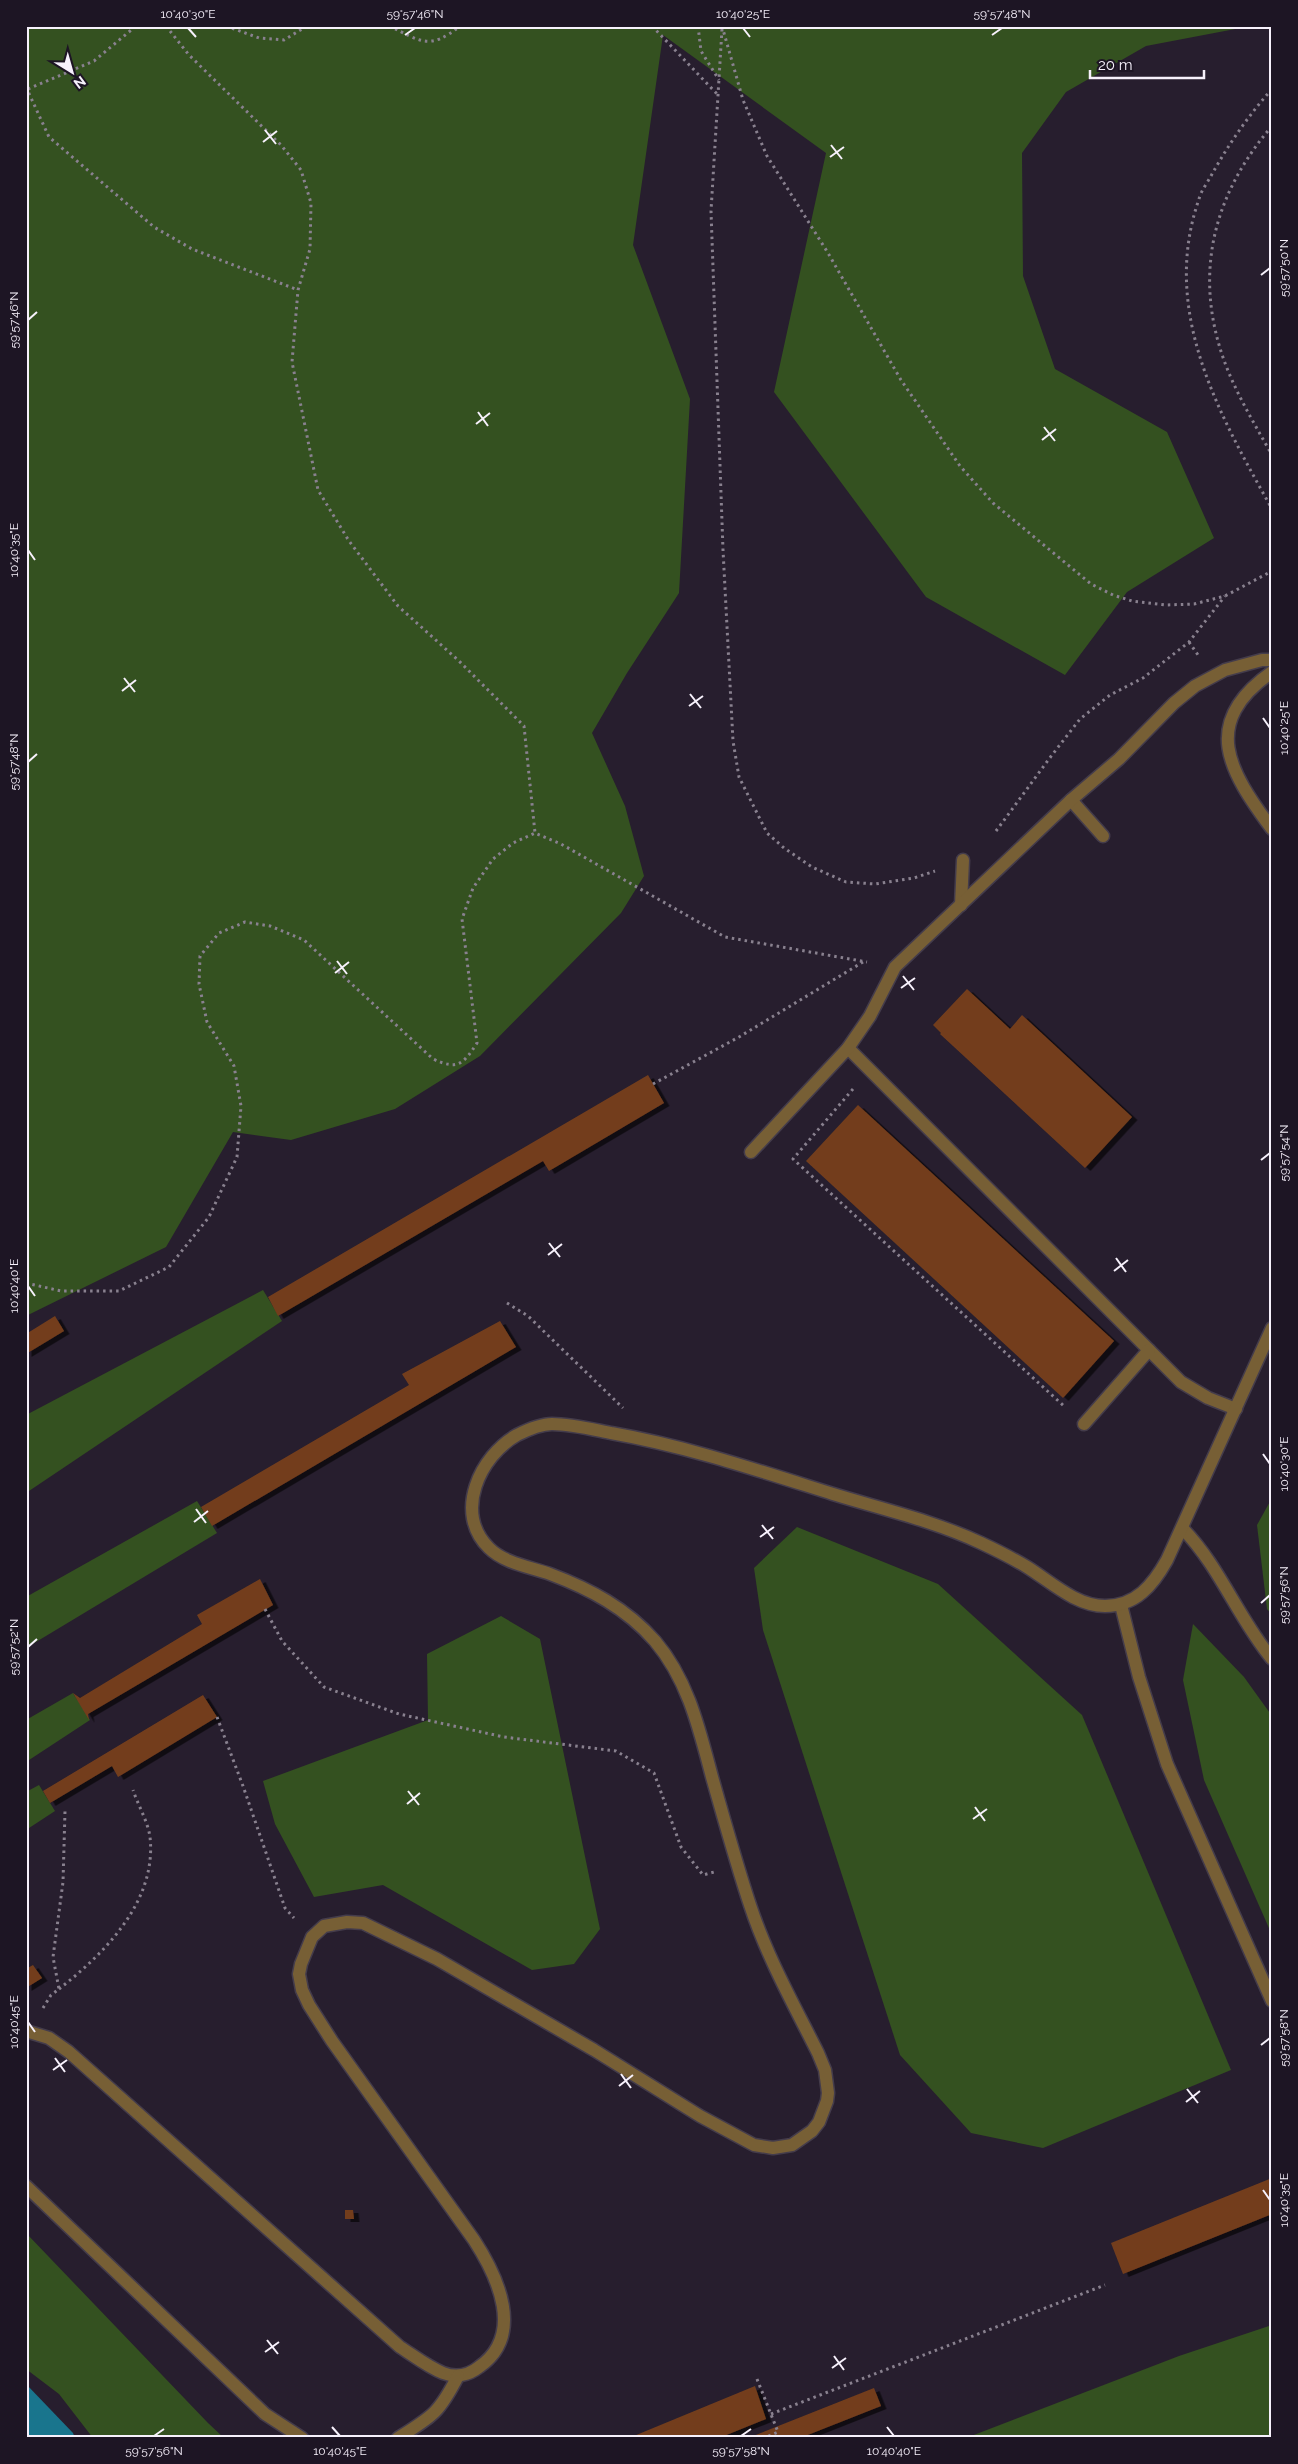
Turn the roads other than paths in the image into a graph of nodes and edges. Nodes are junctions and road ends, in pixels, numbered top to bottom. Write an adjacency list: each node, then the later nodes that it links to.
1 (1272, 660): 3 (lane)
2 (1272, 672): 4 (lane)
3 (1072, 800): 5 (lane); 7 (lane)
4 (1272, 829)
5 (1103, 836)
6 (963, 860): 7 (lane)
7 (961, 905): 8 (lane)
8 (848, 1048): 9 (lane); 11 (lane)
9 (751, 1152)
10 (1272, 1328): 12 (lane)
11 (1149, 1350): 12 (lane); 13 (lane)
12 (1236, 1409): 14 (lane)
13 (1084, 1424)
14 (1183, 1530): 15 (lane); 16 (lane)
15 (1121, 1604): 17 (lane); 20 (lane)
16 (1272, 1659)
17 (1272, 2001)
18 (27, 2032): 20 (lane)
19 (26, 2186): 21 (lane)
20 (458, 2376): 22 (lane)
21 (302, 2438)
22 (398, 2438)

